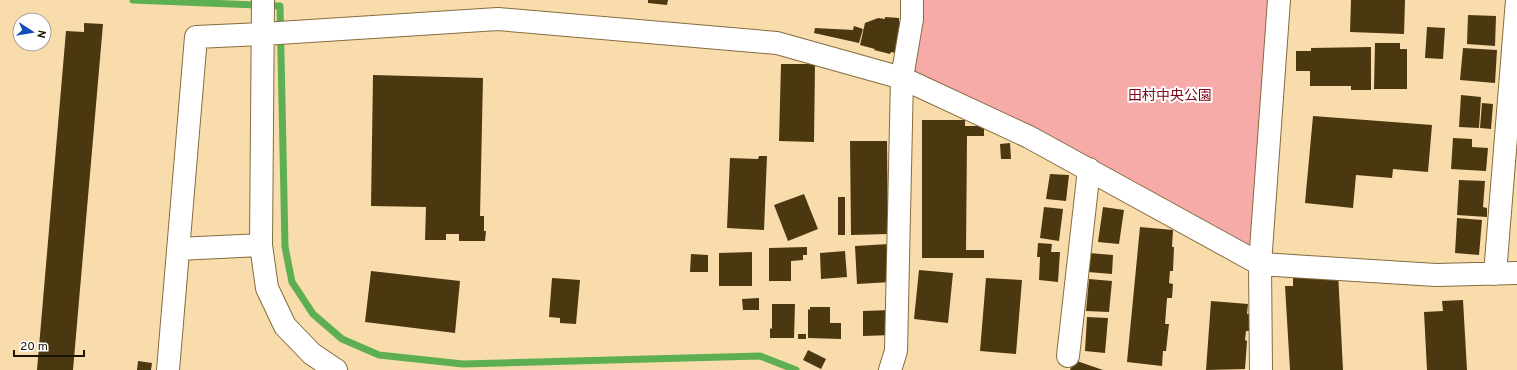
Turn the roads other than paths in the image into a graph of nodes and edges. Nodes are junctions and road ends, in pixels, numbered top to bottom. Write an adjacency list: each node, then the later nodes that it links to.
1 (912, 0): 6 (street)
2 (1279, 0): 10 (street)
3 (1517, 0): 12 (street)
4 (263, 5): 5 (street)
5 (263, 34): 6 (street); 8 (street); 9 (street)
6 (902, 78): 7 (street); 16 (street)
7 (1089, 169): 10 (street); 13 (street)
8 (261, 245): 9 (street); 15 (street)
9 (178, 249): 14 (street)
10 (1260, 264): 12 (street); 17 (street)
11 (1517, 273): 12 (street)
12 (1495, 274)
13 (1068, 356)
14 (168, 370)
15 (336, 370)
16 (890, 370)
17 (1261, 370)

